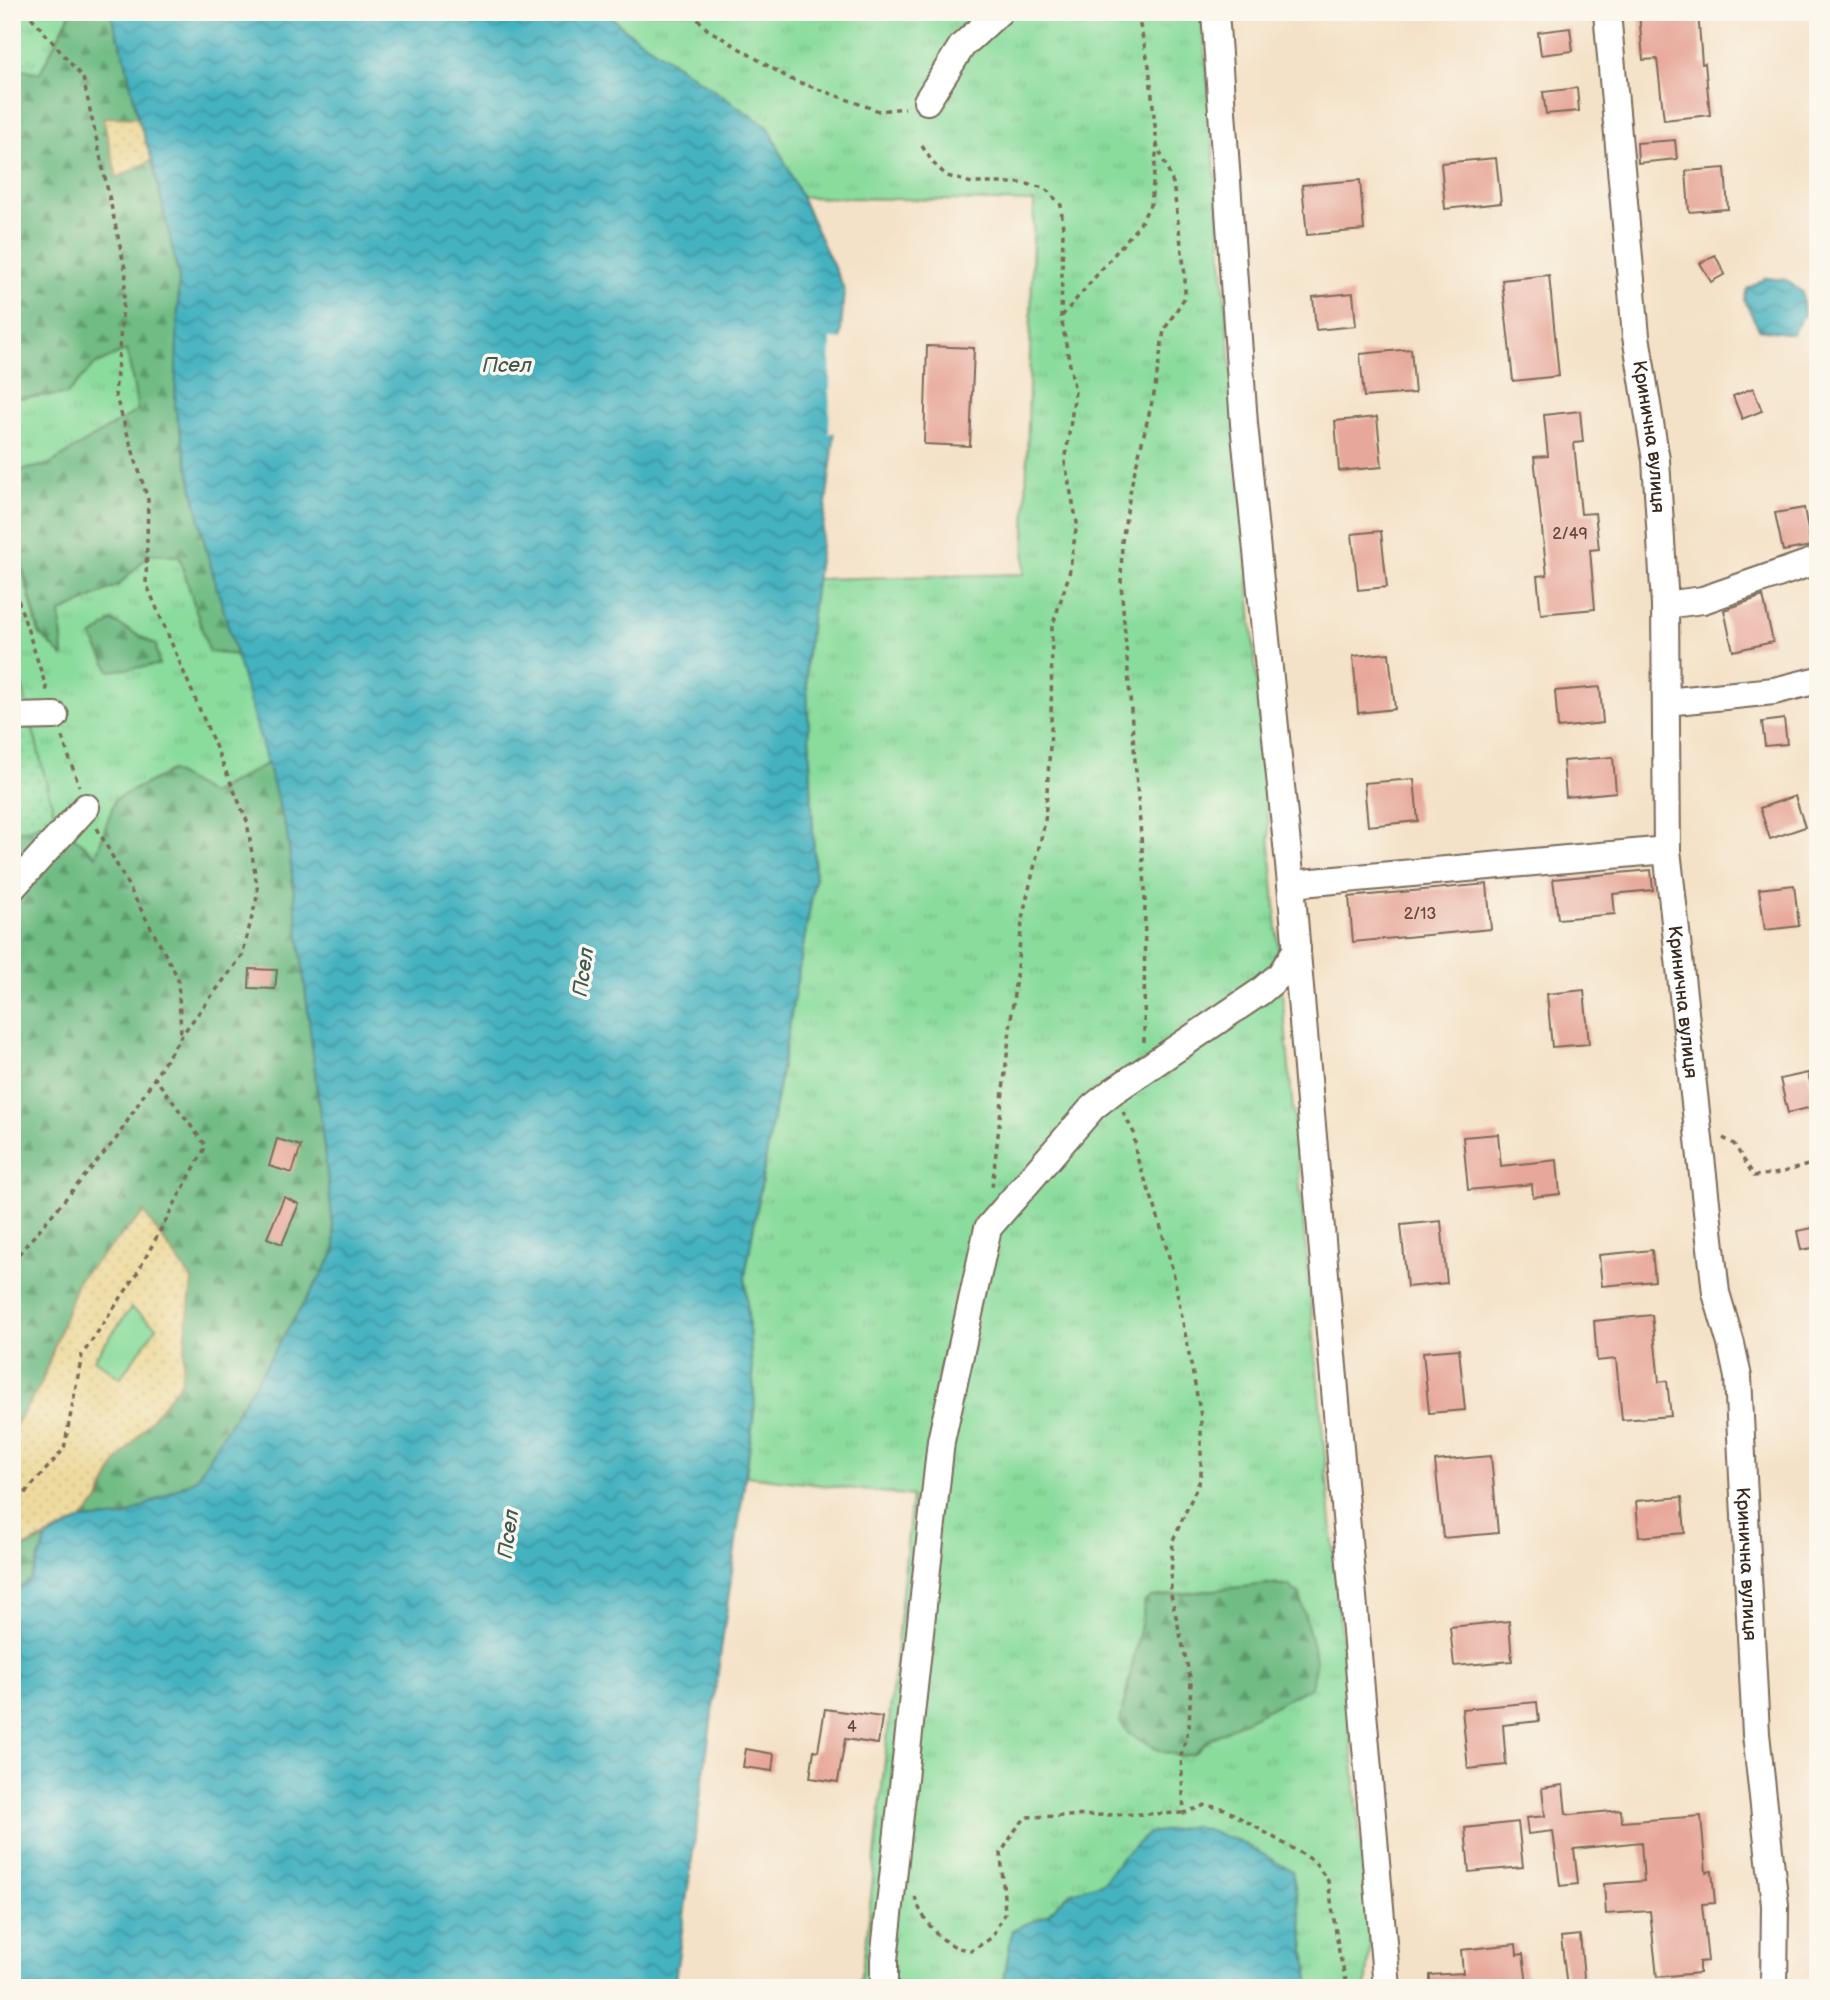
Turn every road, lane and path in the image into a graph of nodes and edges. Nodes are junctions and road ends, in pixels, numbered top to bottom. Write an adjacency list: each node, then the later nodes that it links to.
1 (27, 12): 23 (path)
2 (691, 12): 7 (path)
3 (999, 12): 7 (street)
4 (1138, 12): 8 (path)
5 (1215, 12): 19 (street)
6 (1607, 12): 12 (street, Кринична вулиця)
7 (927, 101)
8 (1157, 145): 10 (path); 22 (path)
9 (922, 146): 10 (path)
10 (1062, 317): 27 (path)
11 (1818, 560): 12 (street)
12 (1665, 605): 14 (street, Кринична вулиця)
13 (1818, 680): 14 (street)
14 (1667, 702): 18 (street, Кринична вулиця)
15 (55, 716): 16 (street)
16 (12, 717)
17 (86, 807): 20 (street)
18 (1667, 850): 19 (street); 25 (street, Кринична вулиця)
19 (1291, 884): 21 (street)
20 (12, 888)
21 (1297, 950): 22 (street); 34 (street)
22 (1142, 1073): 24 (street)
23 (155, 1077): 28 (path); 29 (path)
24 (1112, 1092): 27 (street); 30 (path)
25 (1700, 1136): 26 (path); 35 (street, Кринична вулиця)
26 (1818, 1162)
27 (988, 1228): 32 (street)
28 (12, 1262)
29 (12, 1508)
30 (1184, 1813): 31 (path); 33 (path)
31 (915, 1896)
32 (884, 1988)
33 (1348, 1988)
34 (1387, 1988)
35 (1773, 1988)

